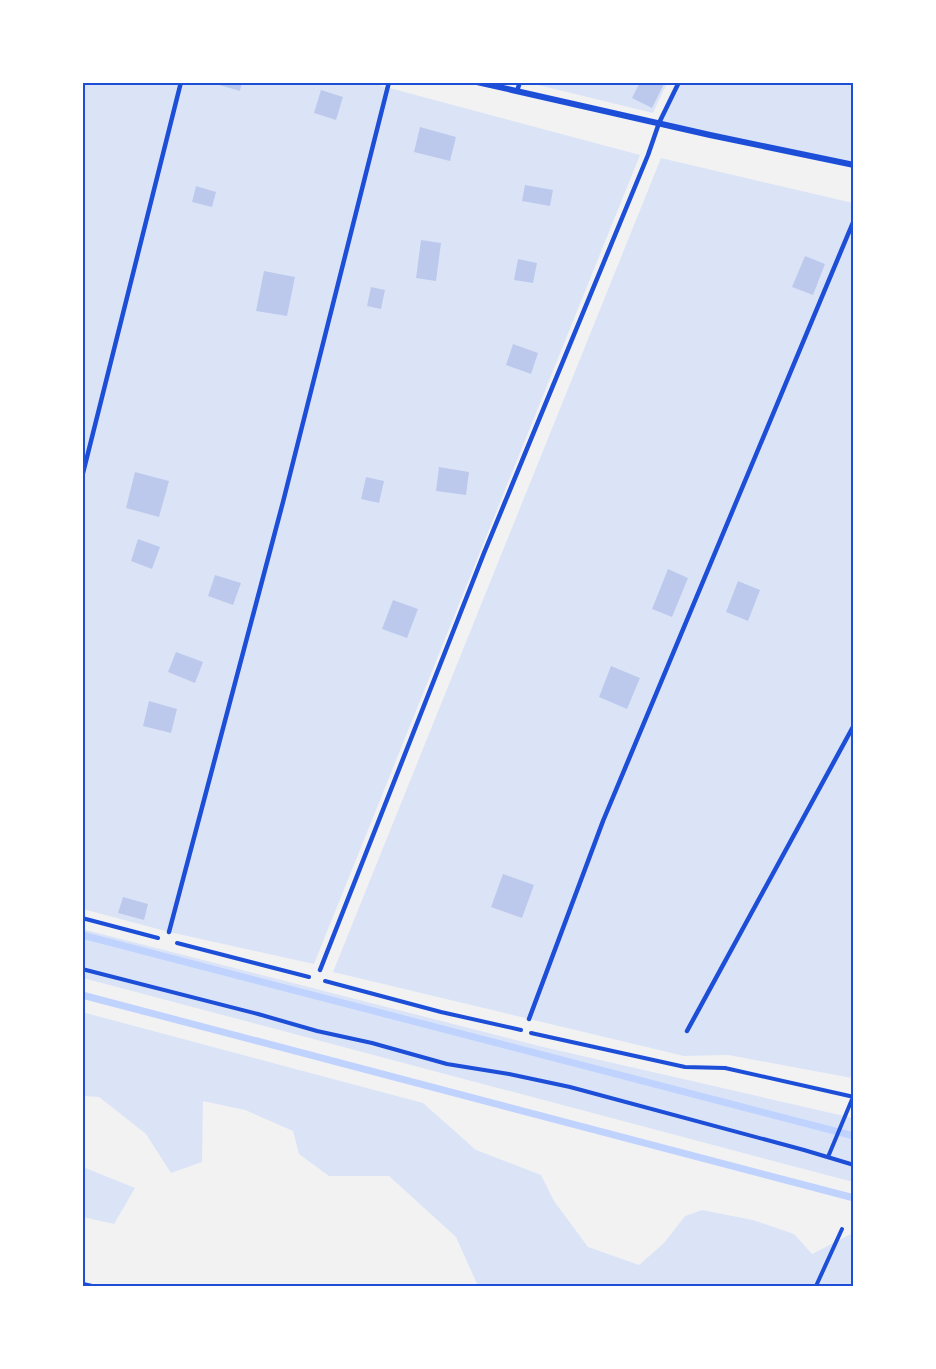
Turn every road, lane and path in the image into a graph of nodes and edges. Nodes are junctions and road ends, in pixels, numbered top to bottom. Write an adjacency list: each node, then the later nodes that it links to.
1 (181, 82): 10 (lane)
2 (389, 82): 13 (lane)
3 (477, 82): 6 (street)
4 (520, 82): 6 (lane)
5 (679, 82): 7 (lane)
6 (517, 91): 7 (street)
7 (659, 123): 8 (street); 15 (lane)
8 (854, 165)
9 (854, 220): 16 (lane)
10 (82, 477)
11 (854, 725): 17 (lane)
12 (82, 918): 18 (path)
13 (169, 932)
14 (82, 969): 19 (path)
15 (320, 970)
16 (529, 1019)
17 (687, 1031)
18 (853, 1097): 19 (path)
19 (828, 1157): 20 (path)
20 (854, 1165)
21 (842, 1228): 24 (path)
22 (82, 1284): 23 (lane)
23 (91, 1287)
24 (816, 1287)

